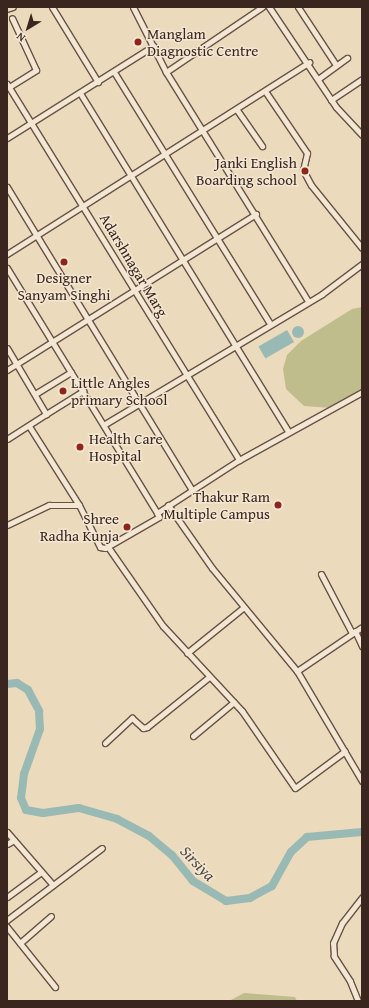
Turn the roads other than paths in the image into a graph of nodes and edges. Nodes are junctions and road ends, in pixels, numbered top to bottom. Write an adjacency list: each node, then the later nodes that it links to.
1 (13, 7): 7 (main road)
2 (52, 7): 17 (street)
3 (133, 7): 9 (street)
4 (262, 7): 14 (street)
5 (269, 7): 11 (street)
6 (298, 7): 12 (street)
7 (7, 9)
8 (12, 18): 18 (street)
9 (153, 46): 13 (street); 14 (street)
10 (347, 58): 12 (street)
11 (309, 62): 15 (street); 19 (street)
12 (336, 65): 15 (street)
13 (114, 72): 17 (street); 28 (street)
14 (166, 72): 24 (street)
15 (318, 79): 21 (street)
16 (362, 79): 21 (street)
17 (98, 82): 20 (street)
18 (8, 86): 23 (street, Adarshnagar Marg)
19 (265, 91): 22 (street); 35 (street)
20 (80, 93): 23 (street); 29 (street)
21 (331, 100): 25 (street)
22 (237, 110): 24 (street); 27 (street)
23 (30, 122): 26 (street); 31 (street, Adarshnagar Marg)
24 (205, 131): 28 (street); 32 (street)
25 (362, 136)
26 (7, 138)
27 (262, 146)
28 (166, 155): 29 (street); 34 (street)
29 (131, 177): 31 (street); 37 (street)
30 (7, 187): 33 (street)
31 (85, 206): 33 (street); 40 (street, Adarshnagar Marg)
32 (256, 214): 34 (street); 41 (street)
33 (37, 236): 36 (street); 42 (street)
34 (218, 240): 37 (street); 43 (street)
35 (362, 248)
36 (7, 254)
37 (184, 261): 40 (street); 45 (street)
38 (362, 264): 41 (street)
39 (7, 268): 44 (street)
40 (136, 290): 42 (street); 50 (street, Adarshnagar Marg)
41 (308, 300): 43 (street)
42 (88, 320): 44 (street); 54 (street)
43 (270, 324): 45 (street)
44 (53, 342): 47 (street); 49 (street)
45 (237, 344): 50 (street); 58 (street)
46 (7, 348): 47 (street)
47 (17, 364): 48 (street); 53 (street)
48 (7, 370)
49 (71, 372): 51 (street); 53 (street)
50 (187, 375): 54 (street); 60 (street, Adarshnagar Marg)
51 (84, 391): 55 (street); 56 (street)
52 (362, 392): 58 (street)
53 (35, 394): 55 (street)
54 (141, 404): 56 (street); 61 (street)
55 (46, 414): 57 (street)
56 (105, 424): 64 (street)
57 (29, 426): 59 (street); 62 (street)
58 (288, 431): 60 (street)
59 (7, 438)
60 (239, 460): 61 (street)
61 (192, 490): 63 (street)
62 (79, 505): 65 (street); 66 (street)
63 (168, 505): 64 (street); 68 (street)
64 (157, 513): 66 (street)
65 (7, 525)
66 (108, 547): 72 (street)
67 (321, 574): 70 (street)
68 (244, 607): 72 (street); 73 (street)
69 (362, 627): 70 (street)
70 (354, 632): 71 (street); 73 (street)
71 (362, 646)
72 (187, 653): 74 (street)
73 (297, 671): 78 (street)
74 (209, 677): 75 (street); 77 (street)
75 (234, 702): 76 (street); 78 (street)
76 (193, 736)
77 (105, 744)
78 (345, 751): 79 (street)
79 (362, 781)
80 (7, 832): 81 (street)
81 (14, 840): 82 (street); 84 (street)
82 (7, 844)
83 (102, 848): 85 (street)
84 (41, 872): 85 (street); 87 (street)
85 (53, 885): 89 (street)
86 (362, 896): 93 (street)
87 (7, 897)
88 (51, 916): 91 (street)
89 (7, 920)
90 (7, 927): 91 (street)
91 (20, 943): 92 (street)
92 (55, 987)
93 (358, 1001)

